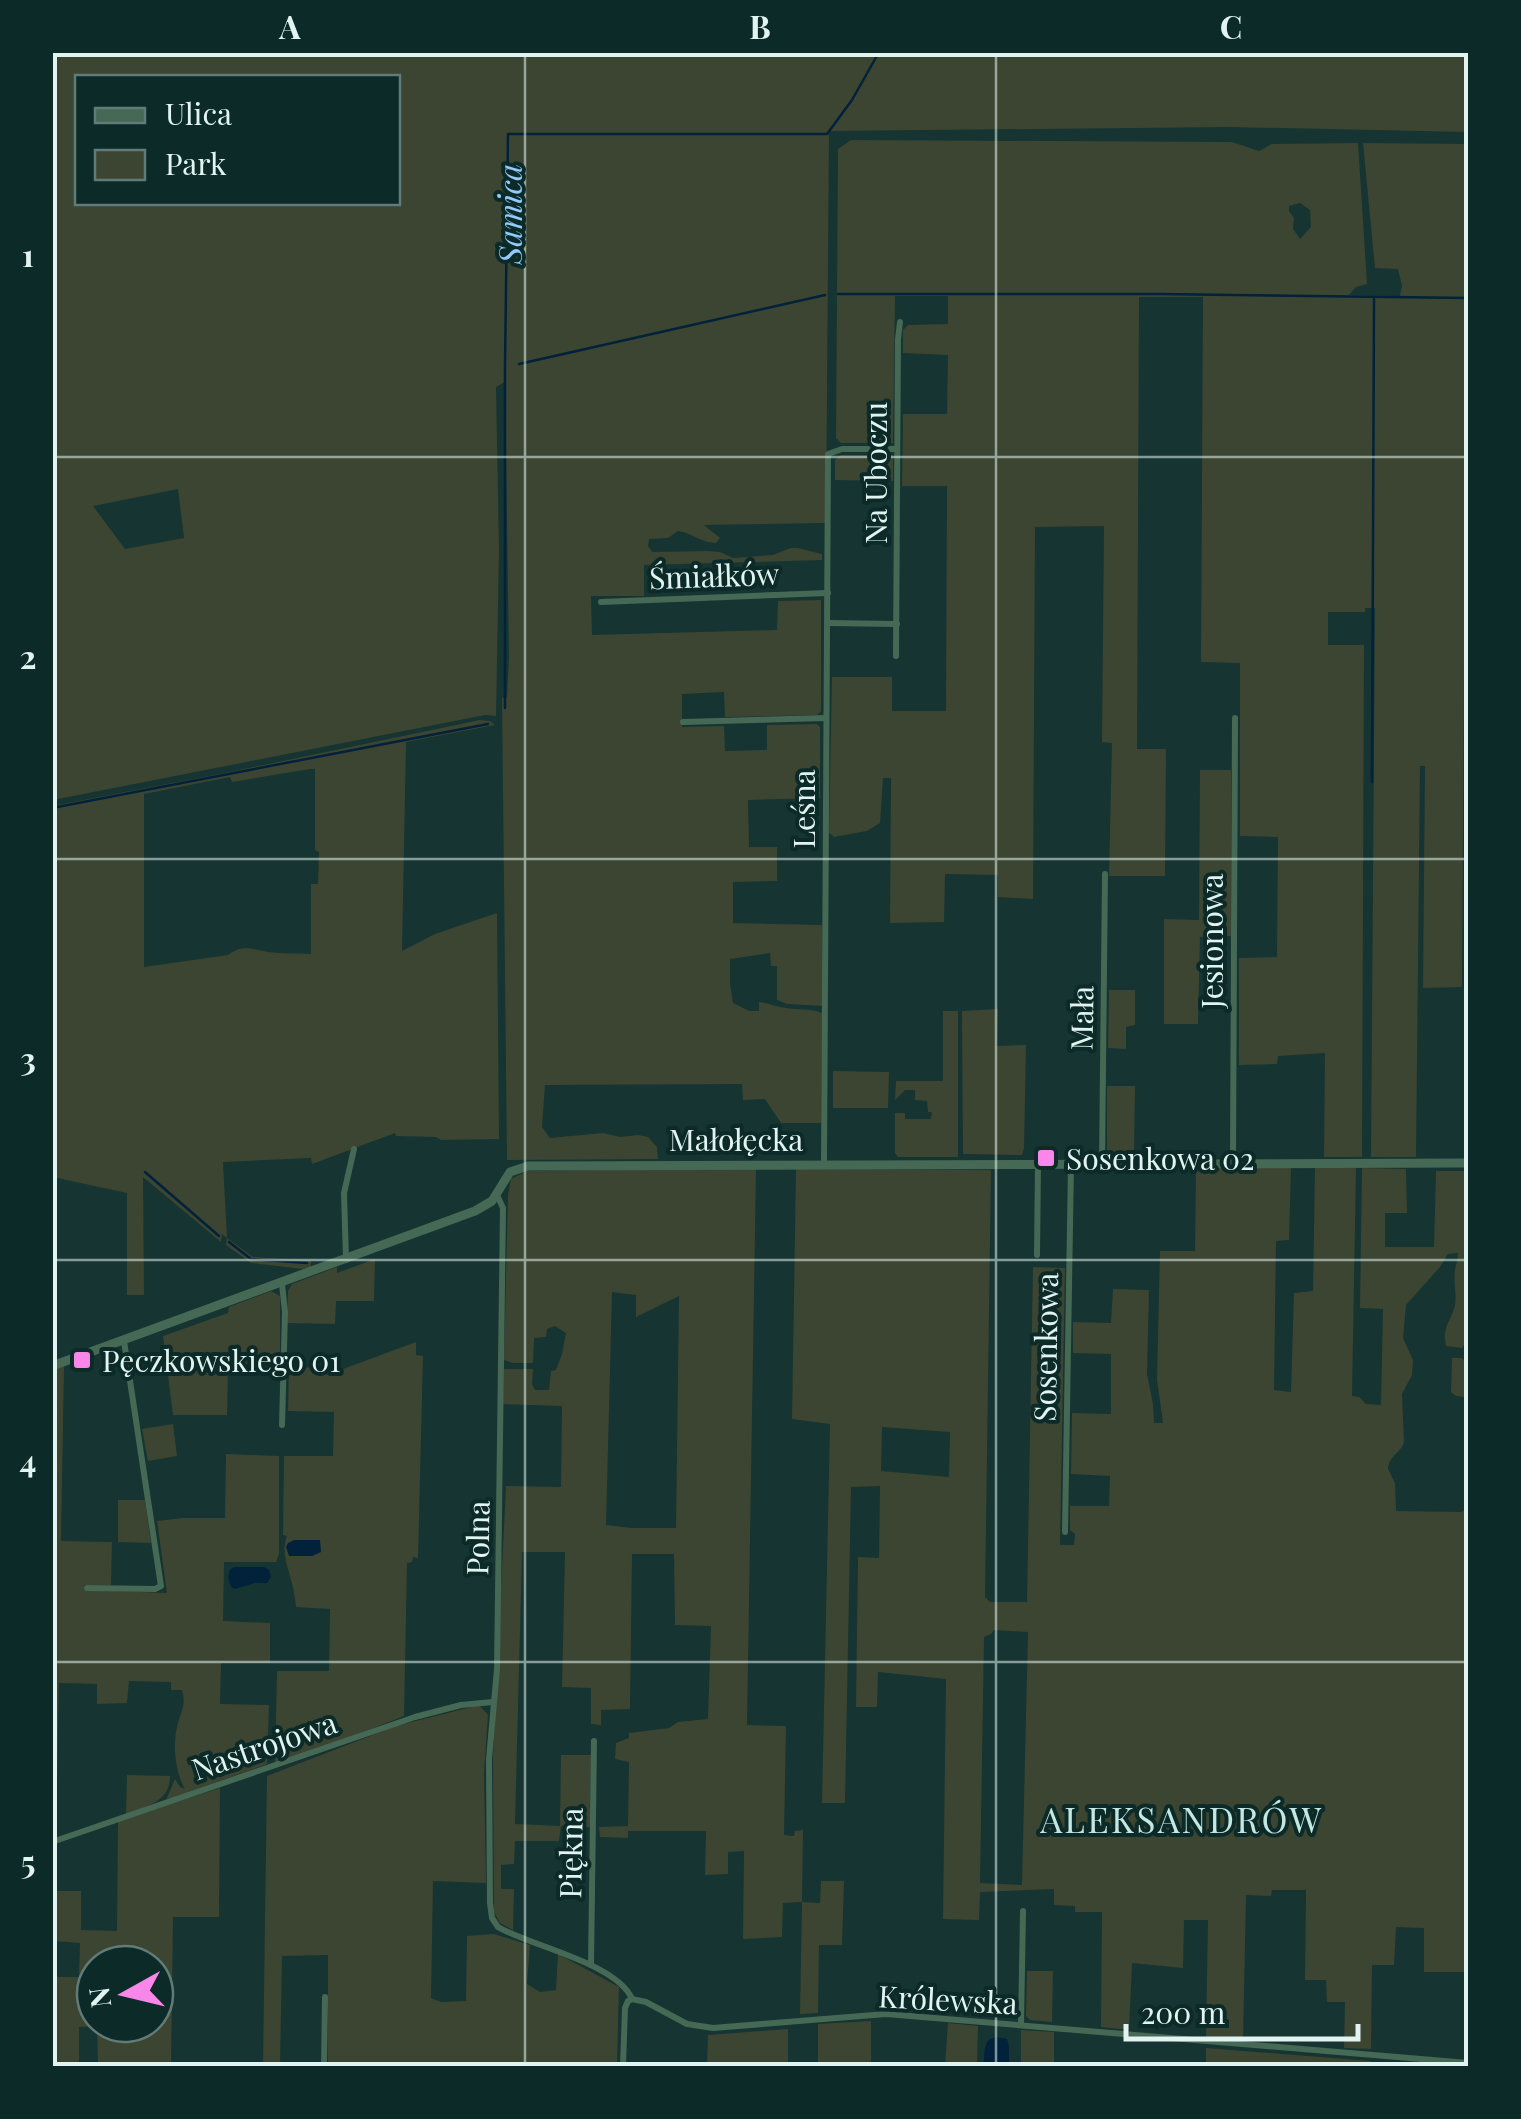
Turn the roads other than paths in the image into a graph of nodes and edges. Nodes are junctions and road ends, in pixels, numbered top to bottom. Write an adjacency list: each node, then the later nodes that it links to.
1 (900, 322): 2 (street, Na Uboczu)
2 (897, 449): 3 (street, Leśna); 6 (street, Na Uboczu)
3 (828, 593): 4 (street, Śmiałków); 5 (street, Leśna)
4 (601, 602)
5 (828, 623): 6 (street); 8 (street, Leśna)
6 (897, 624): 7 (street, Na Uboczu)
7 (896, 656)
8 (826, 718): 10 (street); 14 (street, Leśna)
9 (1235, 718): 18 (street, Jesionowa)
10 (683, 722)
11 (1105, 874): 17 (street, Mała)
12 (354, 1150): 21 (street)
13 (1468, 1163): 18 (street, Małołęcka)
14 (824, 1164): 15 (street, Małołęcka); 19 (street, Małołęcka)
15 (1038, 1164): 16 (street, Małołęcka); 20 (street)
16 (1071, 1164): 17 (street, Małołęcka); 26 (street, Sosenkowa)
17 (1102, 1164): 18 (street, Małołęcka)
18 (1232, 1164)
19 (497, 1194): 21 (street, Małołęcka); 28 (street, Polna)
20 (1036, 1255)
21 (346, 1260): 22 (street, Małołęcka)
22 (282, 1284): 23 (street, Małołęcka); 25 (street)
23 (124, 1341): 24 (street, Małołęcka); 27 (street)
24 (52, 1366)
25 (282, 1425)
26 (1065, 1532)
27 (87, 1588)
28 (493, 1702): 30 (street, Nastrojowa); 31 (street, Polna)
29 (594, 1741): 33 (street, Piękna)
30 (52, 1842)
31 (489, 1882): 33 (street, Królewska)
32 (1023, 1910): 36 (street)
33 (591, 1966): 35 (street, Królewska)
34 (325, 1996): 39 (street)
35 (632, 1999): 36 (street, Królewska); 40 (street)
36 (1021, 2026): 37 (street, Królewska)
37 (1423, 2062): 38 (street, Królewska)
38 (1468, 2063)
39 (324, 2066)
40 (623, 2066)

